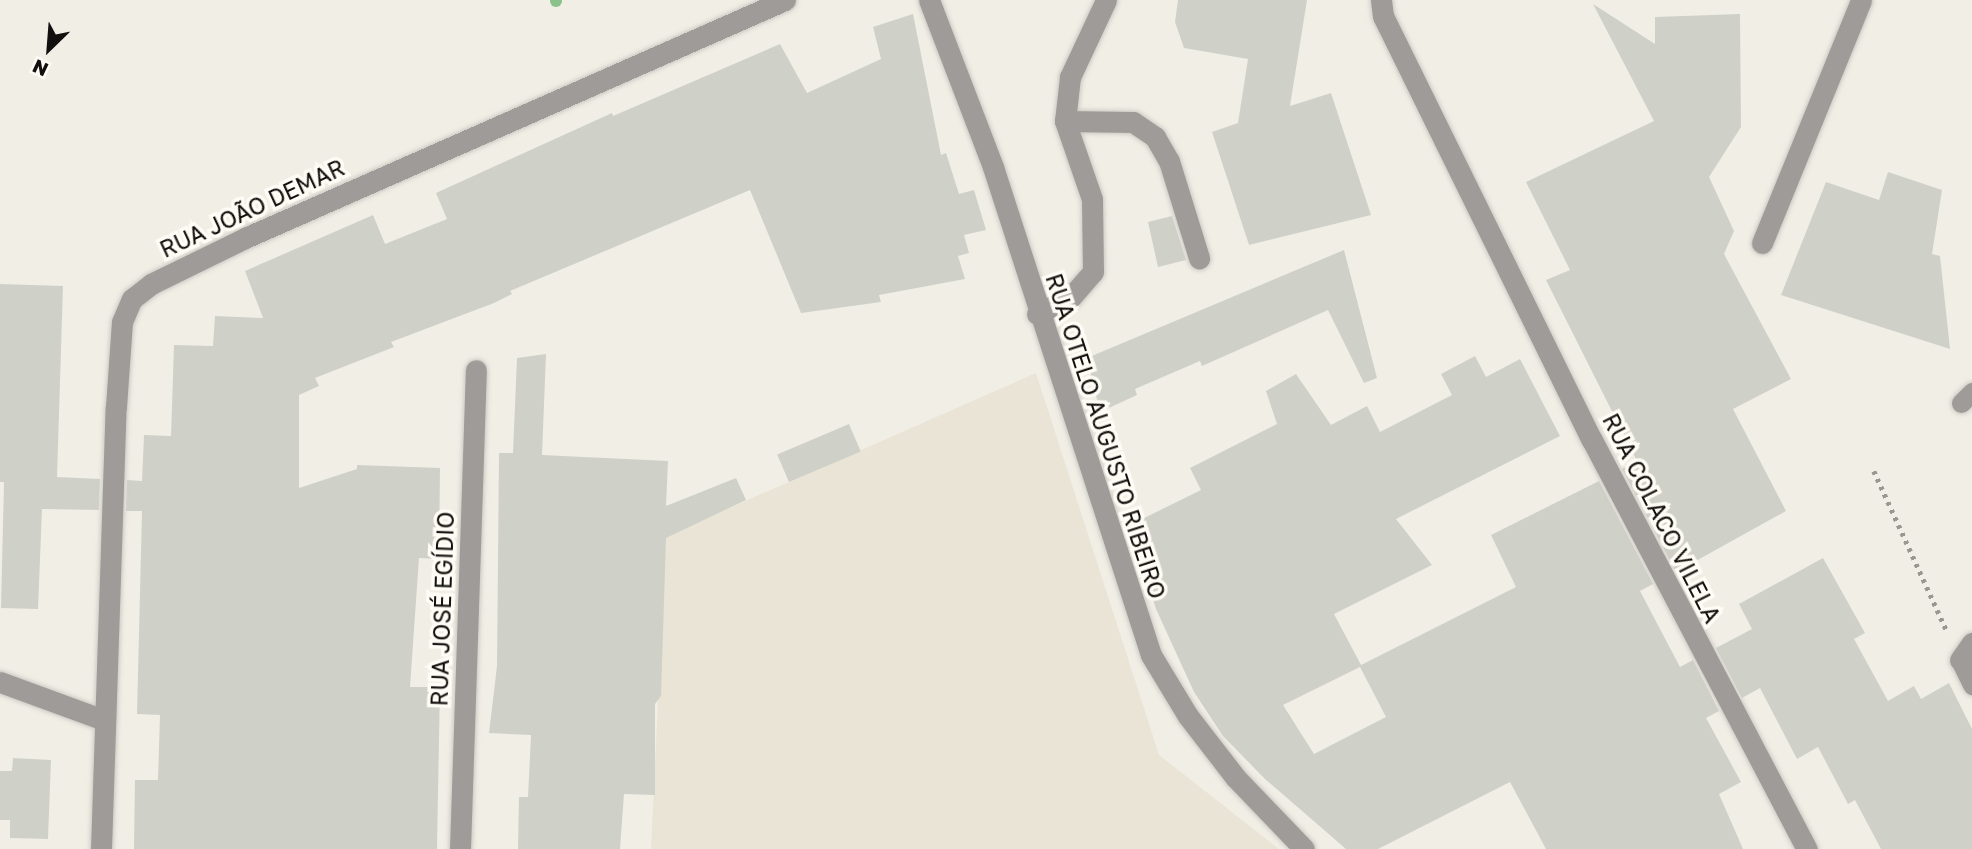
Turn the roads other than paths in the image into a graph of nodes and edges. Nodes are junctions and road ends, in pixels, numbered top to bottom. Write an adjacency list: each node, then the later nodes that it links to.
1 (785, 0): 14 (street, RUA JOÃO DEMAR)
2 (929, 0): 9 (street, RUA OTELO AUGUSTO RIBEIRO)
3 (1106, 0): 6 (street)
4 (1381, 0): 18 (street, RUA COLACO VILELA)
5 (1861, 0): 7 (street)
6 (1065, 121): 8 (street); 9 (street)
7 (1762, 243)
8 (1199, 258)
9 (1037, 314): 17 (street, RUA OTELO AUGUSTO RIBEIRO)
10 (476, 370): 16 (street, RUA JOSÉ EGÍDIO)
11 (1966, 651): 13 (lane)
12 (0, 682): 14 (street)
13 (1972, 685)
14 (104, 720): 15 (street, RUA JOÃO DEMAR)
15 (101, 849)
16 (460, 849)
17 (1304, 849)
18 (1807, 849)

